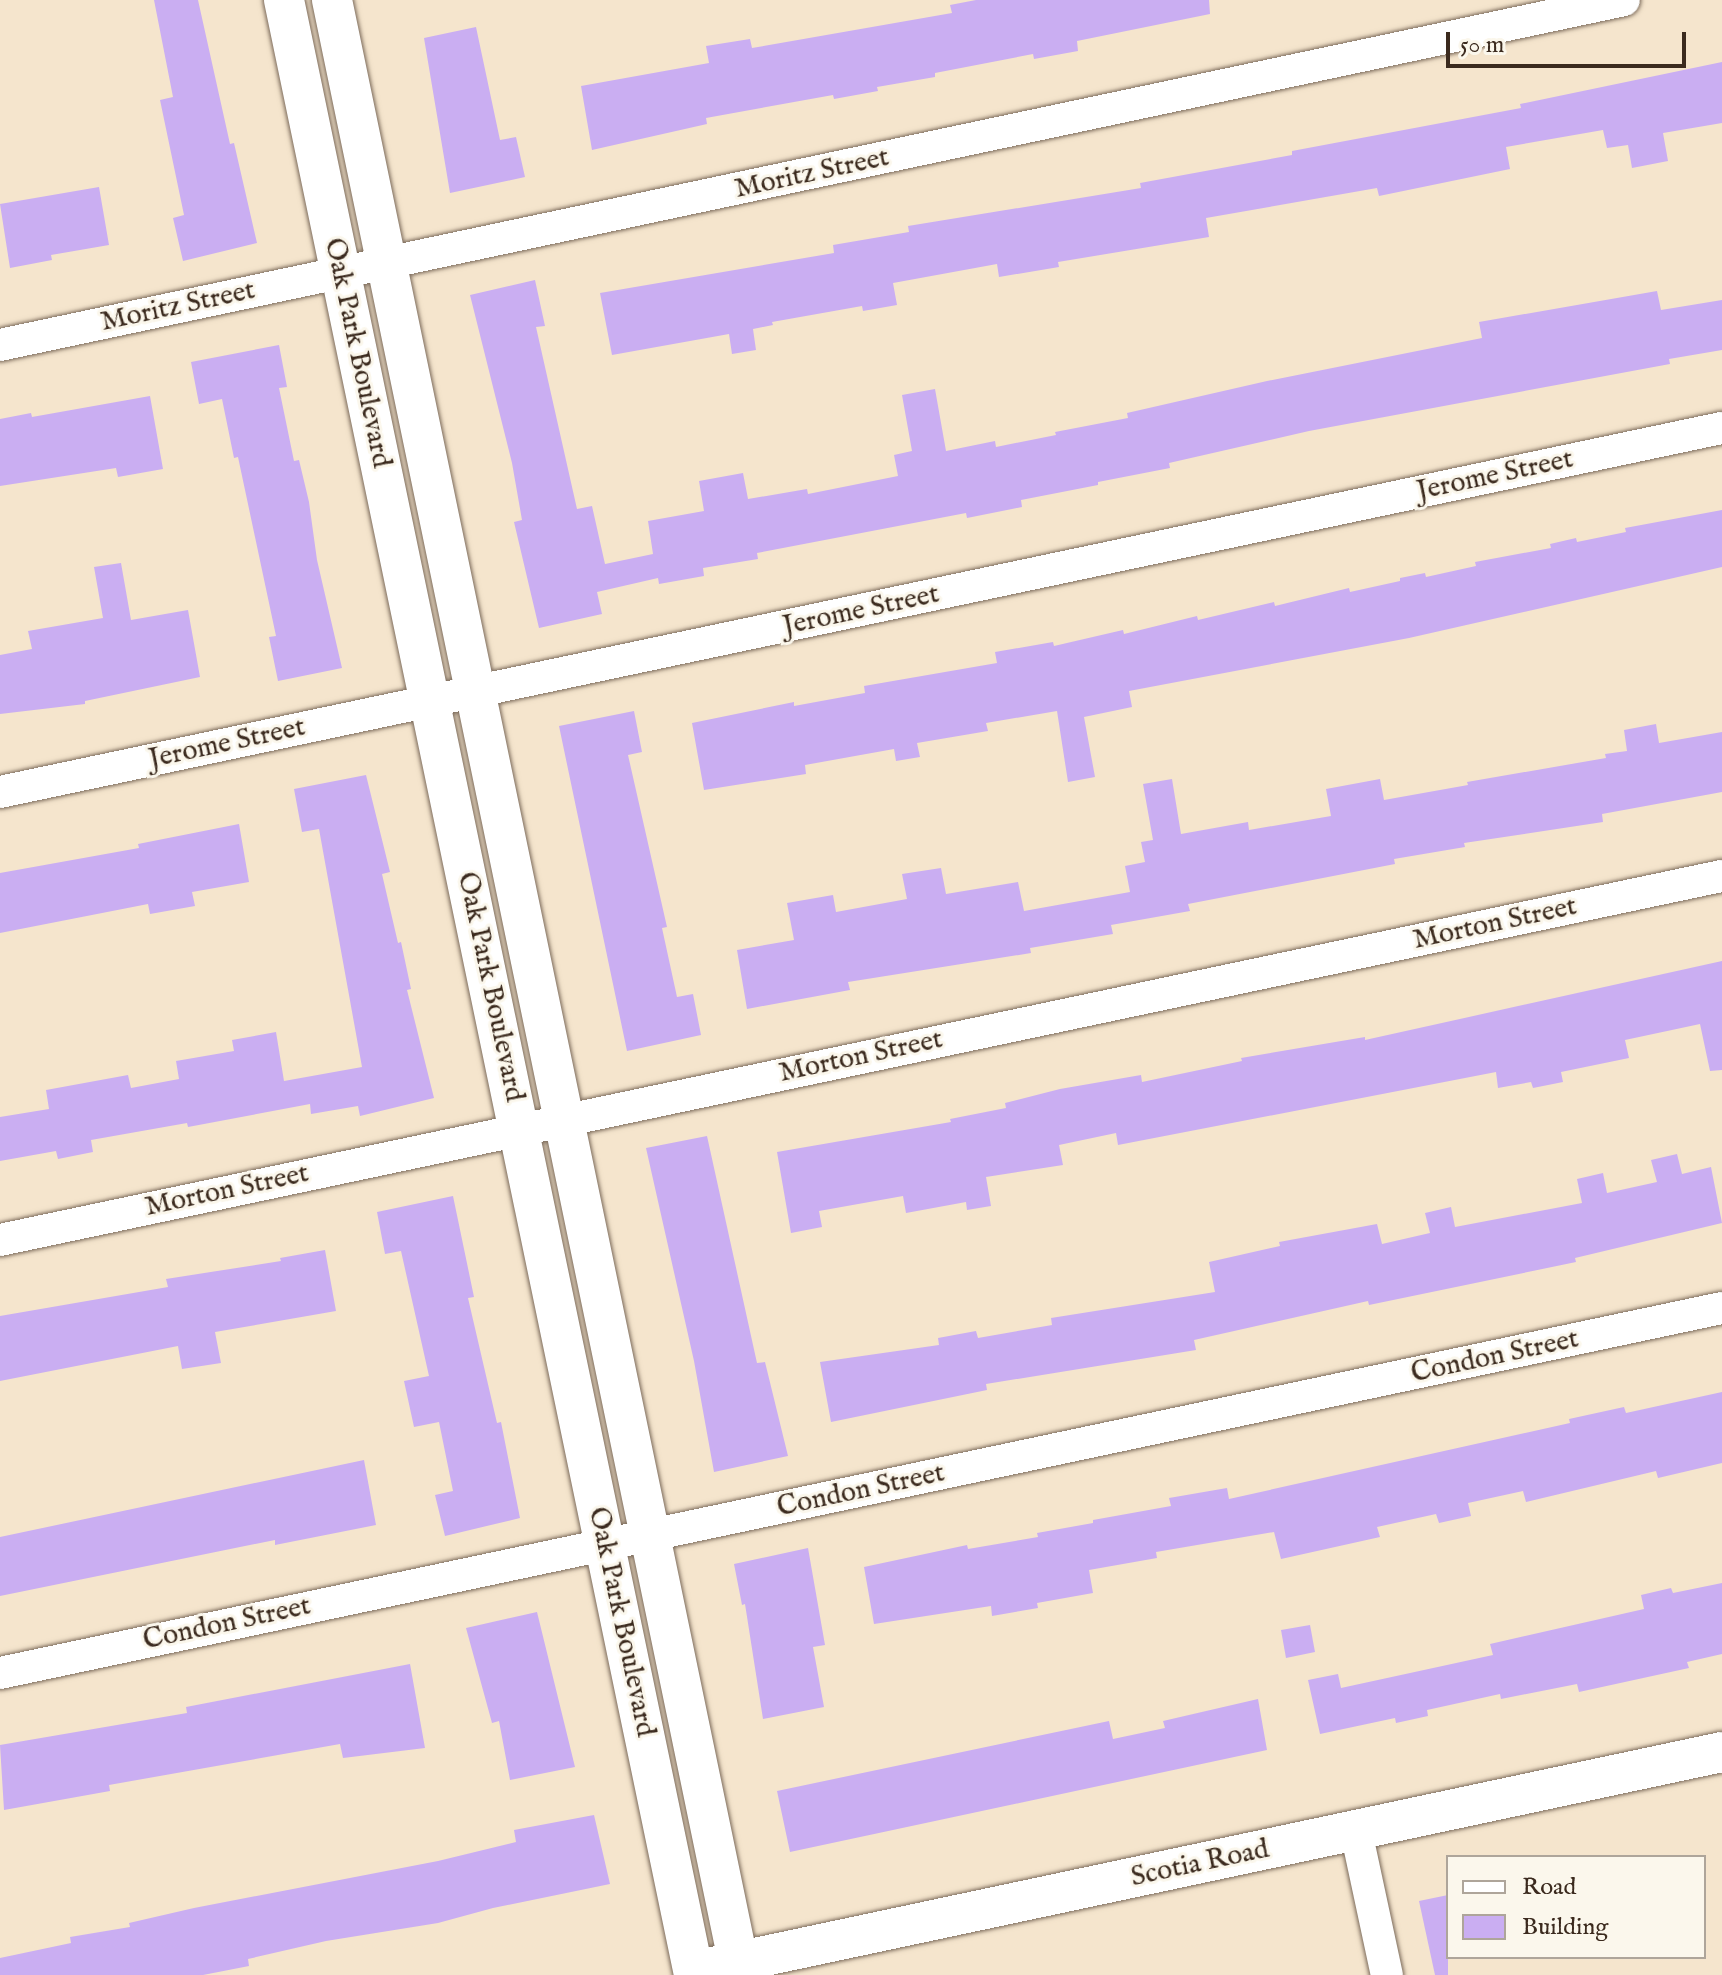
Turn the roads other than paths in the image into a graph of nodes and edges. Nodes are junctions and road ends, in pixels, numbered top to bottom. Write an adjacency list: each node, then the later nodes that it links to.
1 (284, 0): 5 (street, Oak Park Boulevard)
2 (332, 0): 4 (street, Oak Park Boulevard)
3 (1624, 0): 4 (street, Moritz Street)
4 (388, 263): 5 (street, Moritz Street); 8 (street, Oak Park Boulevard)
5 (341, 273): 6 (street, Moritz Street); 9 (street, Oak Park Boulevard)
6 (0, 345)
7 (1722, 428): 8 (street, Jerome Street)
8 (476, 692): 9 (street, Jerome Street); 12 (street, Oak Park Boulevard)
9 (430, 702): 10 (street, Jerome Street); 13 (street, Oak Park Boulevard)
10 (0, 792)
11 (1722, 876): 12 (street, Morton Street)
12 (566, 1120): 13 (street, Morton Street); 16 (street, Oak Park Boulevard)
13 (520, 1129): 14 (street, Morton Street); 17 (street, Oak Park Boulevard)
14 (0, 1240)
15 (1722, 1308): 16 (street, Condon Street)
16 (650, 1536): 17 (street, Condon Street); 21 (street, Oak Park Boulevard)
17 (605, 1545): 18 (street, Condon Street); 22 (street, Oak Park Boulevard)
18 (0, 1673)
19 (1722, 1752): 20 (street, Scotia Road)
20 (1356, 1831): 21 (street, Scotia Road); 23 (street)
21 (740, 1968): 22 (street, Scotia Road)
22 (689, 1974)
23 (1387, 1975)

